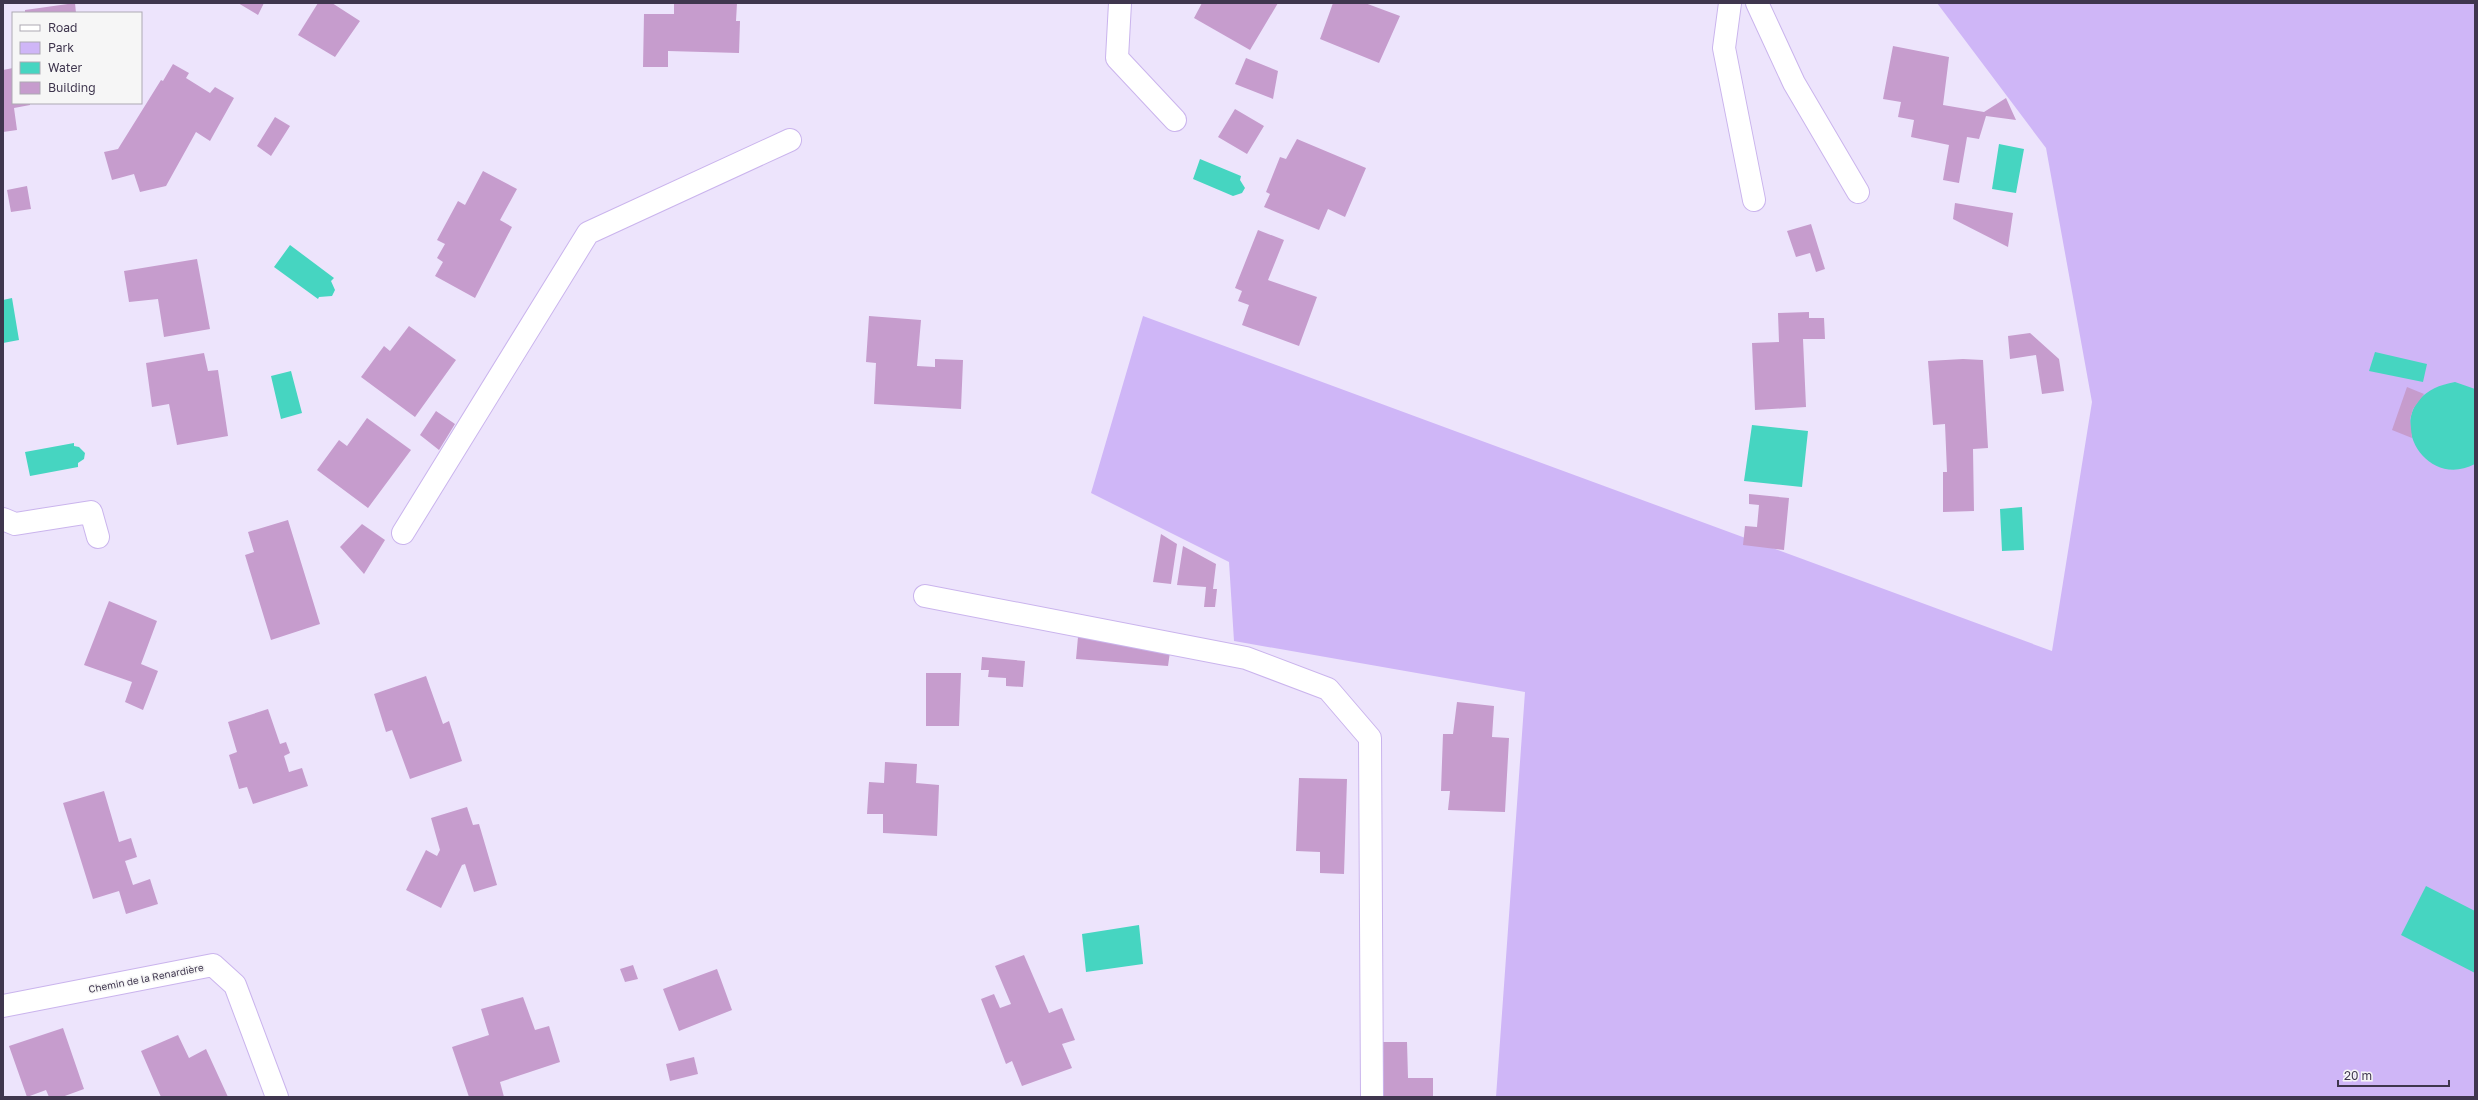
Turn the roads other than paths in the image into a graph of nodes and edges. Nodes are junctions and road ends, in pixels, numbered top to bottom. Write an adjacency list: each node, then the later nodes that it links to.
1 (1120, 3): 4 (street)
2 (1730, 3): 7 (street)
3 (1757, 3): 6 (street)
4 (1175, 120)
5 (790, 140): 9 (street)
6 (1858, 192)
7 (1754, 200)
8 (3, 519): 10 (street)
9 (403, 532)
10 (98, 538)
11 (925, 596): 14 (street)
12 (3, 1006): 13 (street, Chemin de la Renardière)
13 (277, 1097)
14 (1372, 1097)

